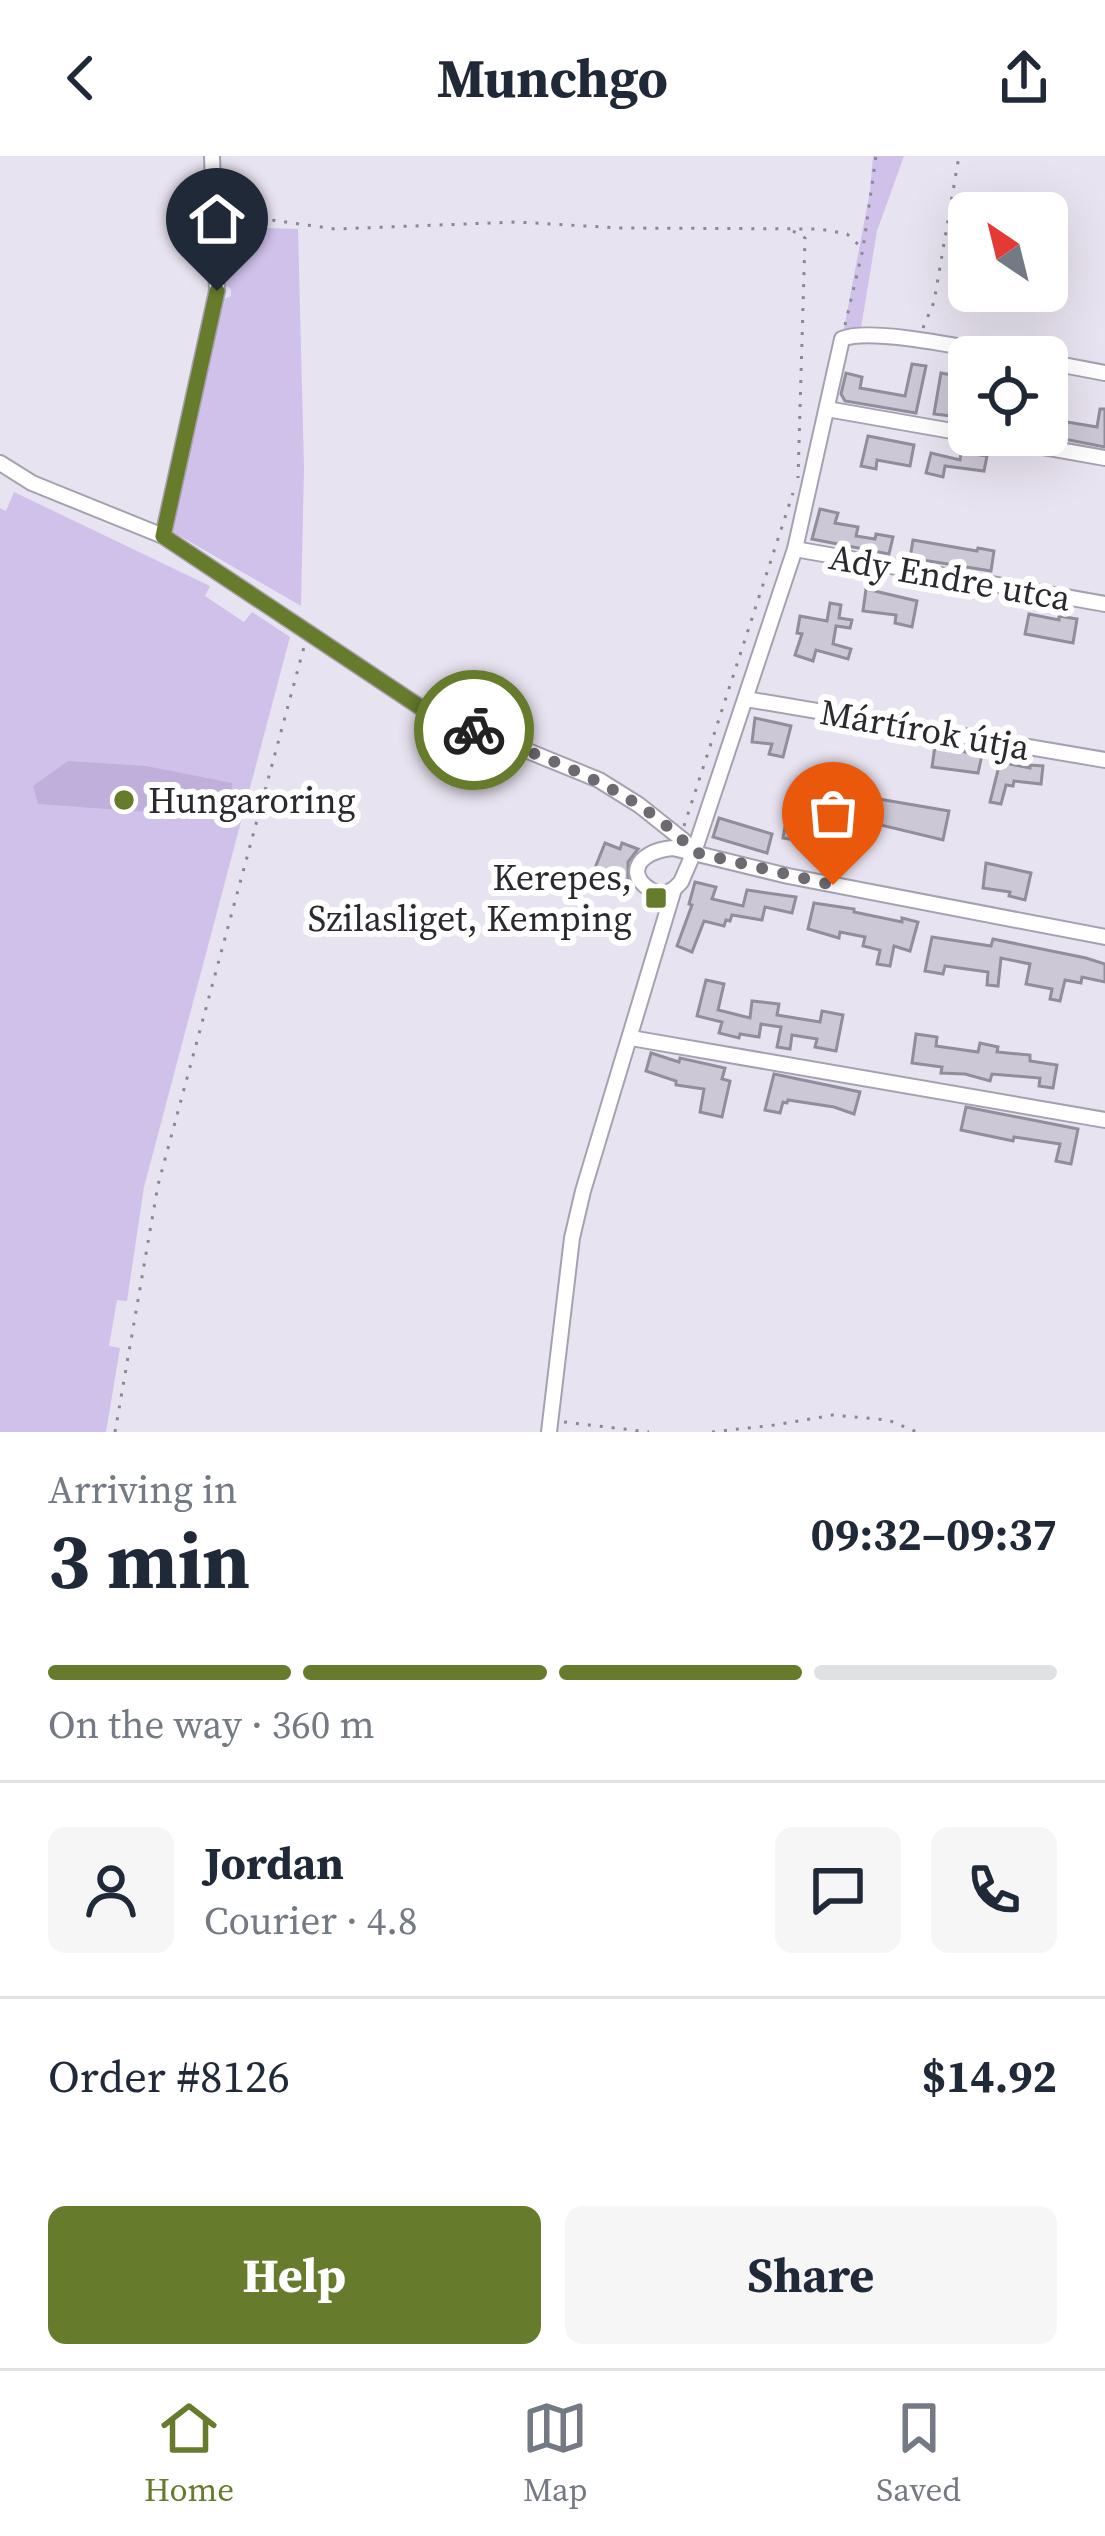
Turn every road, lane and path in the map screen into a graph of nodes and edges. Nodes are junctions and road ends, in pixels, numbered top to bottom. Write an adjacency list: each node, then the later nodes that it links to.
1 (212, 156): 4 (street)
2 (876, 156): 6 (path)
3 (958, 156): 7 (path)
4 (215, 222): 5 (path); 17 (street)
5 (792, 230): 6 (path); 24 (path)
6 (863, 249): 8 (path)
7 (906, 338): 8 (street); 9 (street)
8 (842, 339): 12 (street)
9 (948, 345)
10 (1068, 366): 11 (street)
11 (1105, 373)
12 (826, 409): 13 (street); 18 (street)
13 (948, 430)
14 (1068, 451): 15 (street)
15 (1105, 458)
16 (2, 470): 17 (street)
17 (163, 536): 20 (street)
18 (795, 549): 19 (street, Ady Endre utca); 21 (street)
19 (1105, 604)
20 (307, 634): 23 (street); 31 (path)
21 (746, 699): 22 (street, Mártírok útja); 26 (street)
22 (1105, 760)
23 (658, 819): 24 (street); 25 (street)
24 (681, 837): 26 (street)
25 (656, 850): 26 (street); 27 (street)
26 (694, 852): 27 (street); 28 (street)
27 (674, 889): 29 (street)
28 (1105, 937)
29 (631, 1038): 30 (street); 32 (street)
30 (1105, 1120)
31 (116, 1432)
32 (549, 1432)
33 (561, 1432): 34 (path)
34 (650, 1432)
35 (712, 1432): 36 (path)
36 (917, 1432)

